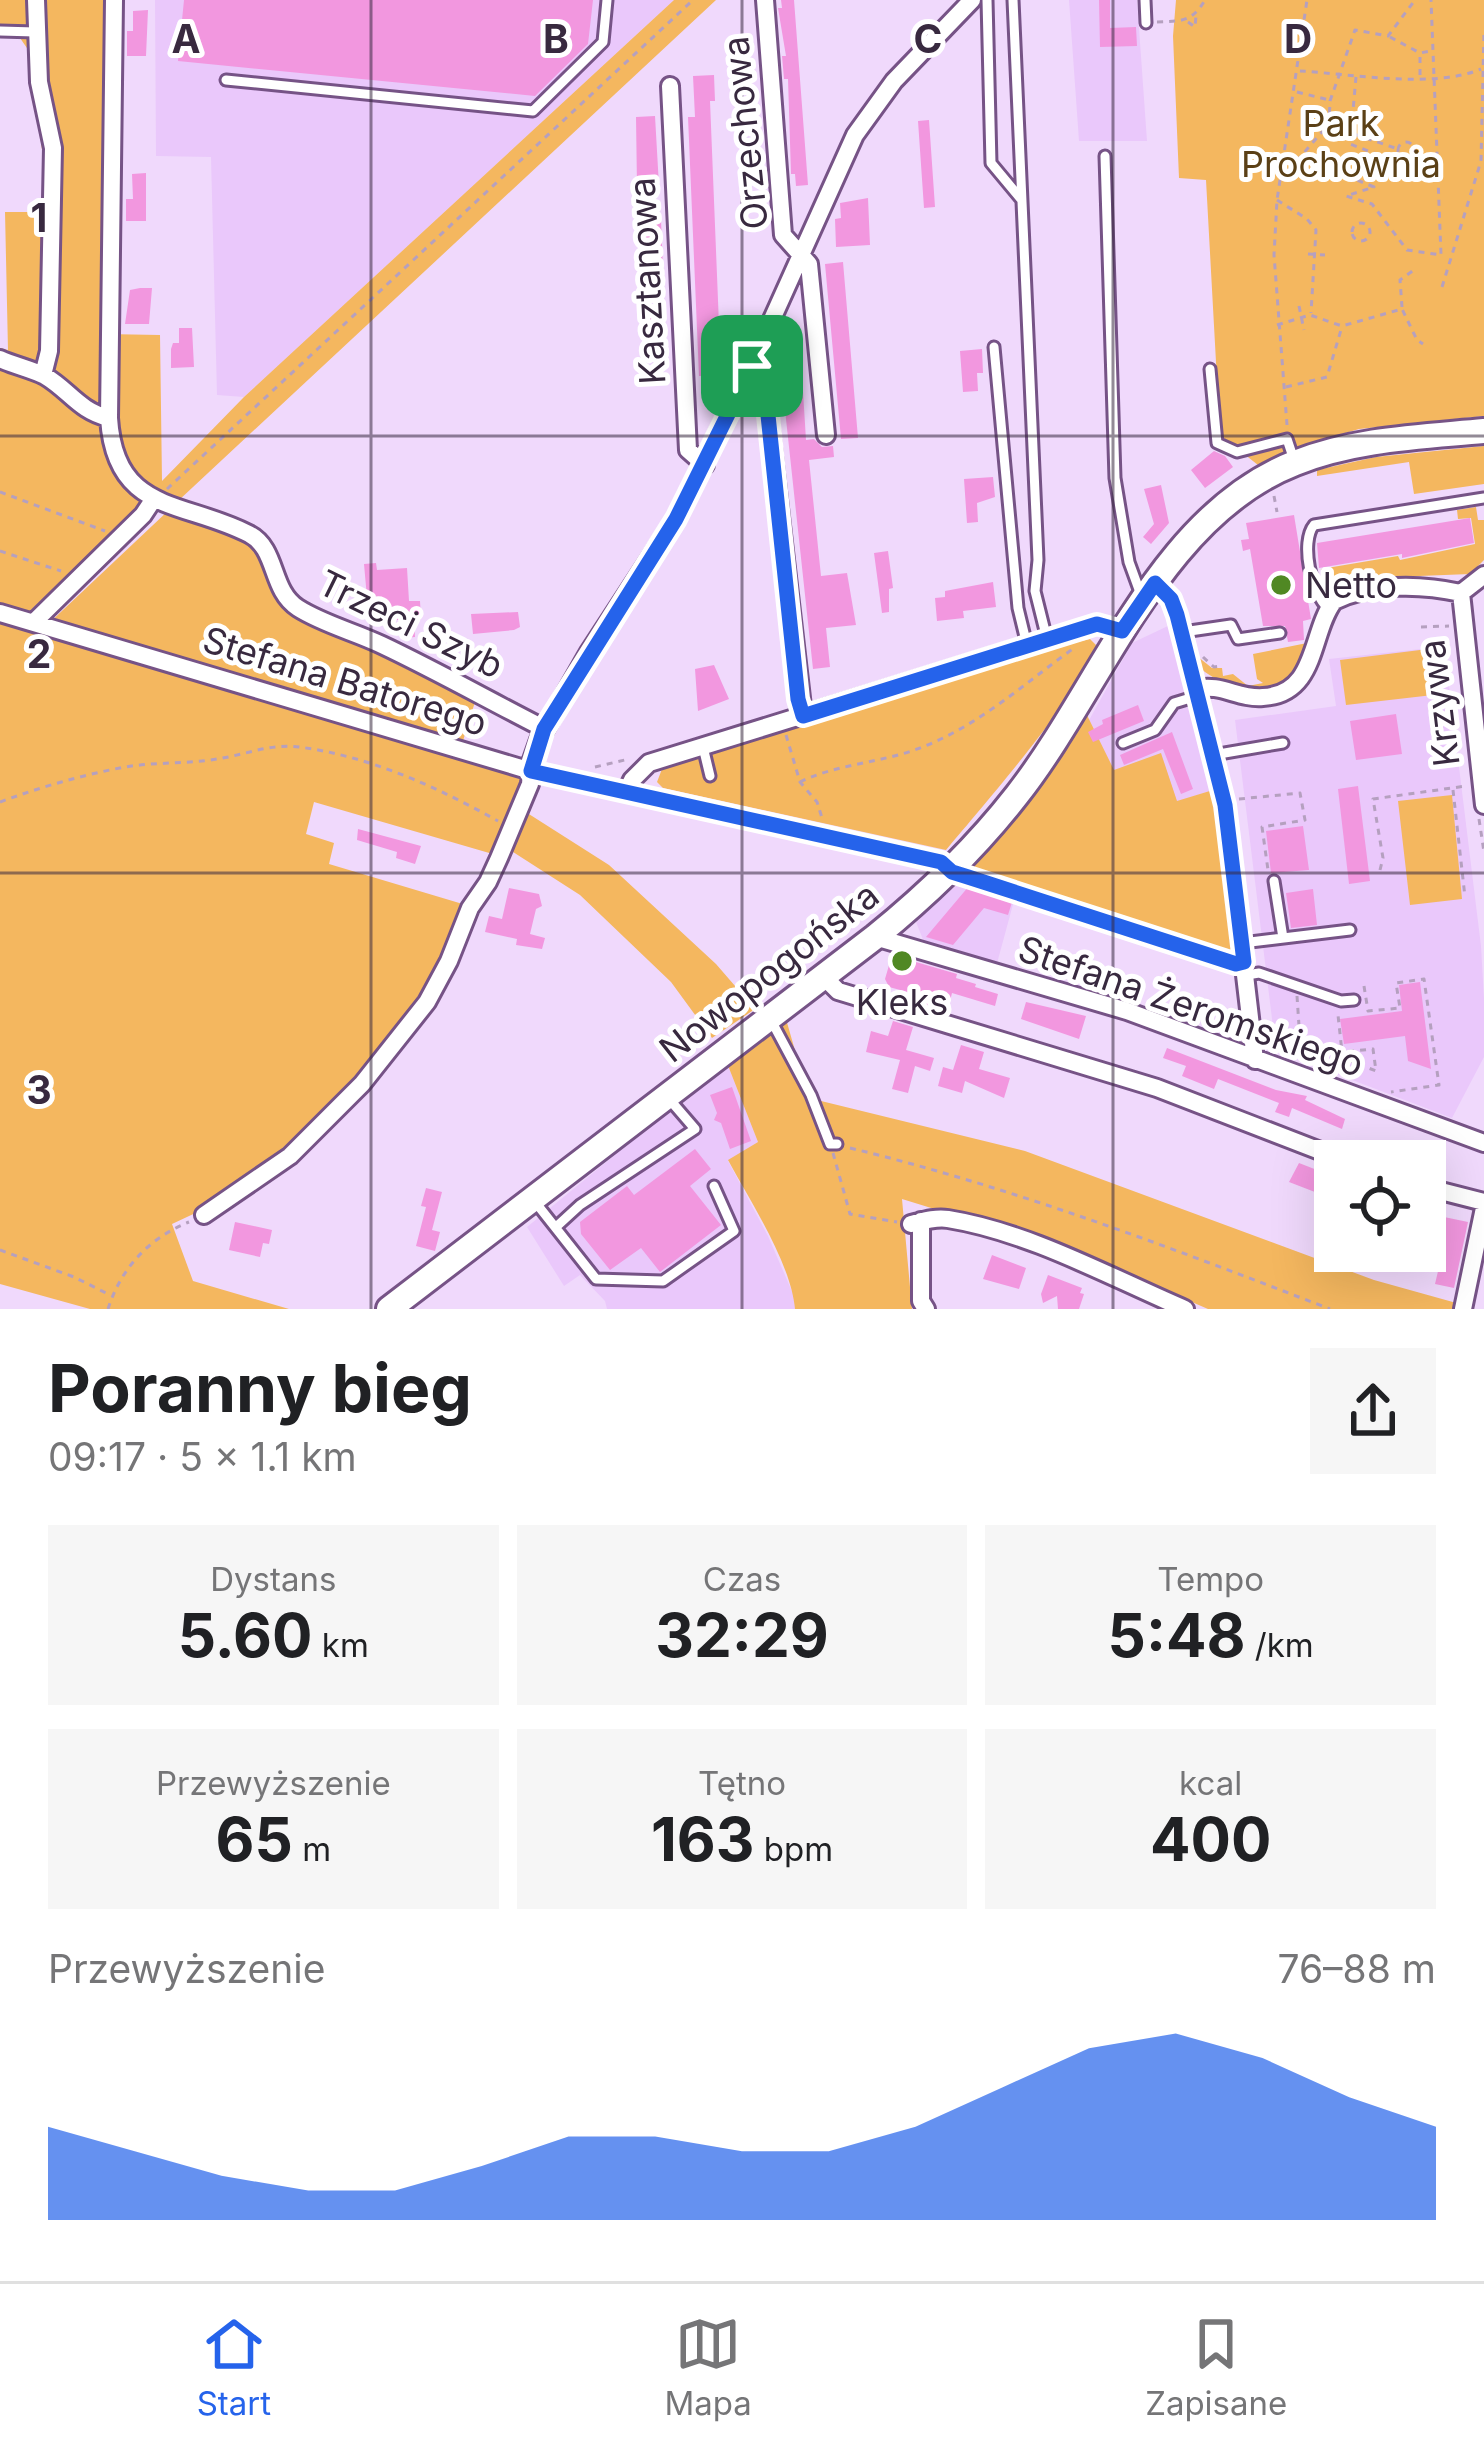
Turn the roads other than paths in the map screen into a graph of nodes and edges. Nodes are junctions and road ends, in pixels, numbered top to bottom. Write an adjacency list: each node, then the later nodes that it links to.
1 (36, 0): 11 (street)
2 (114, 0): 24 (street)
3 (607, 0): 12 (lane)
4 (765, 0): 18 (street, Orzechowa)
5 (972, 0): 18 (street)
6 (987, 0): 15 (lane)
7 (1012, 0): 14 (lane)
8 (1145, 0): 9 (lane)
9 (1146, 22)
10 (0, 31): 11 (lane)
11 (35, 32): 23 (street)
12 (226, 80)
13 (670, 86): 28 (street, Kasztanowa)
14 (1018, 98): 15 (lane); 17 (lane)
15 (989, 108): 17 (lane)
16 (1105, 156): 32 (lane)
17 (1021, 199): 40 (lane)
18 (802, 254): 21 (street); 26 (street, Orzechowa)
19 (994, 347): 41 (lane)
20 (0, 359): 23 (street)
21 (752, 366): 28 (street); 43 (street)
22 (1210, 369): 27 (lane)
23 (43, 375): 24 (street)
24 (109, 418): 30 (street)
25 (1484, 431): 27 (street, Nowopogońska)
26 (826, 434)
27 (1291, 451): 32 (street, Nowopogońska)
28 (704, 465): 44 (street)
29 (1484, 499): 34 (lane)
30 (153, 500): 36 (street); 44 (street, Trzeci Szyb)
31 (1484, 575): 33 (street)
32 (1150, 591): 37 (street, Nowopogońska); 38 (street)
33 (1461, 592): 34 (street); 52 (street, Krzywa)
34 (1328, 608): 42 (street)
35 (0, 613): 36 (street, Stefana Batorego)
36 (34, 622): 49 (street, Stefana Batorego)
37 (1122, 631): 40 (street); 53 (street, Nowopogońska)
38 (1189, 631): 39 (lane); 42 (street)
39 (1280, 633)
40 (1047, 639): 41 (street)
41 (1027, 645): 43 (street)
42 (1196, 692): 46 (lane); 48 (street)
43 (803, 716): 47 (street)
44 (544, 729): 49 (street)
45 (1283, 742): 48 (lane)
46 (1123, 743)
47 (703, 748): 50 (lane); 51 (street)
48 (1213, 755): 58 (street)
49 (531, 771): 51 (street, Stefana Batorego); 73 (street)
50 (710, 776)
51 (626, 792): 53 (street, Stefana Batorego)
52 (1484, 805)
53 (952, 872): 56 (street, Nowopogońska)
54 (1272, 882): 57 (lane)
55 (1350, 930): 57 (lane)
56 (875, 937): 59 (street, Nowopogońska); 63 (street, Stefana Żeromskiego)
57 (1282, 938): 58 (lane)
58 (1244, 960): 60 (lane); 62 (street)
59 (823, 976): 61 (street, Nowopogońska); 68 (street)
60 (1354, 1000)
61 (770, 1018): 65 (street, Nowopogońska); 67 (lane)
62 (1253, 1027): 63 (street); 64 (street)
63 (1224, 1048): 64 (street, Stefana Żeromskiego)
64 (1255, 1060): 66 (street, Stefana Żeromskiego)
65 (667, 1096): 71 (street, Nowopogońska); 74 (lane)
66 (1484, 1143)
67 (834, 1144)
68 (1314, 1149)
69 (714, 1186): 74 (lane)
70 (1446, 1193): 72 (street)
71 (532, 1198): 74 (lane); 75 (street, Nowopogońska)
72 (1484, 1205): 78 (street)
73 (204, 1216)
74 (556, 1227)
75 (389, 1309)
76 (926, 1309): 77 (street)
77 (1185, 1309)
78 (1463, 1309)

